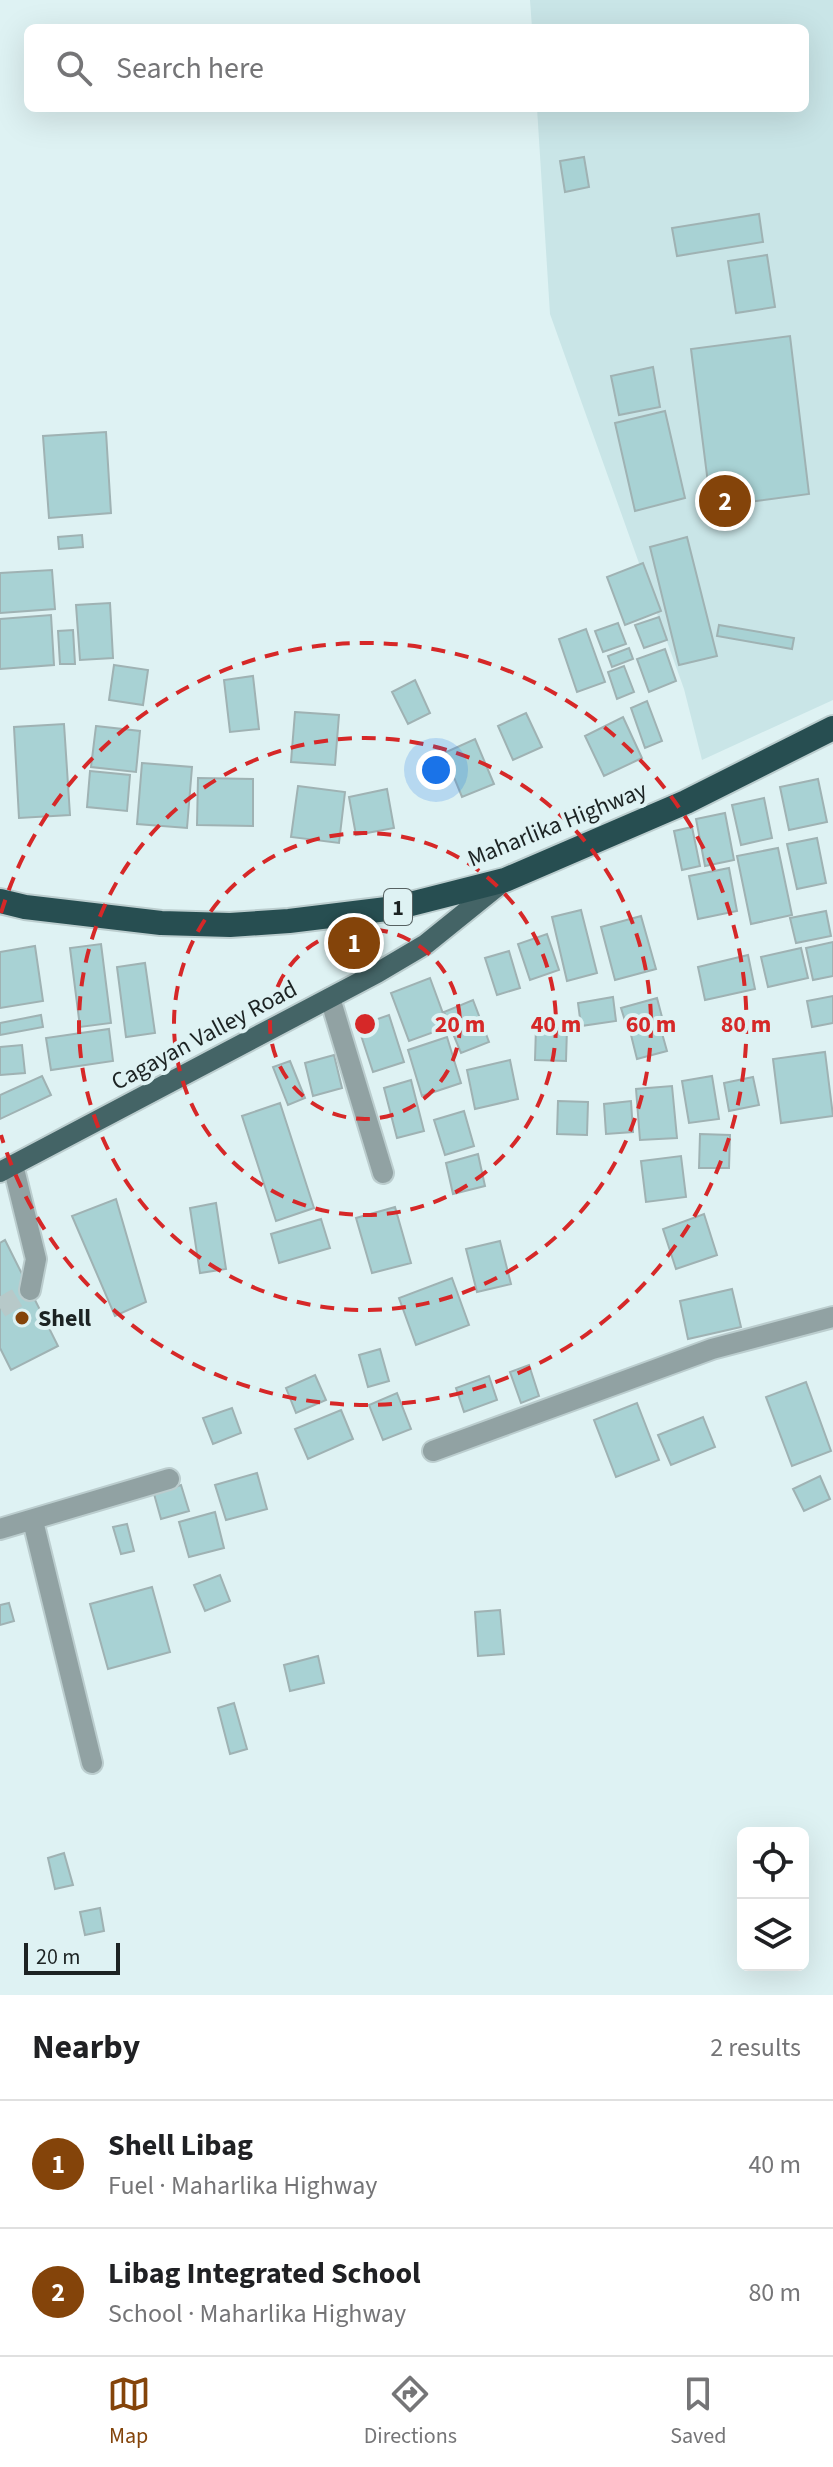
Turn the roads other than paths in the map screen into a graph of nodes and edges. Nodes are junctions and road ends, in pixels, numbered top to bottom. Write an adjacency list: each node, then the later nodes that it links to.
1 (833, 728): 2 (highway, Maharlika Highway / 1)
2 (505, 880): 3 (highway, Maharlika Highway / 1); 4 (main road, Cagayan Valley Road)
3 (0, 901)
4 (330, 998): 5 (main road, Cagayan Valley Road); 6 (street)
5 (6, 1168): 7 (street)
6 (383, 1173)
7 (30, 1290)
8 (833, 1317): 9 (street)
9 (433, 1451)
10 (169, 1479): 11 (street)
11 (33, 1521): 12 (street); 13 (street)
12 (0, 1529)
13 (92, 1763)

